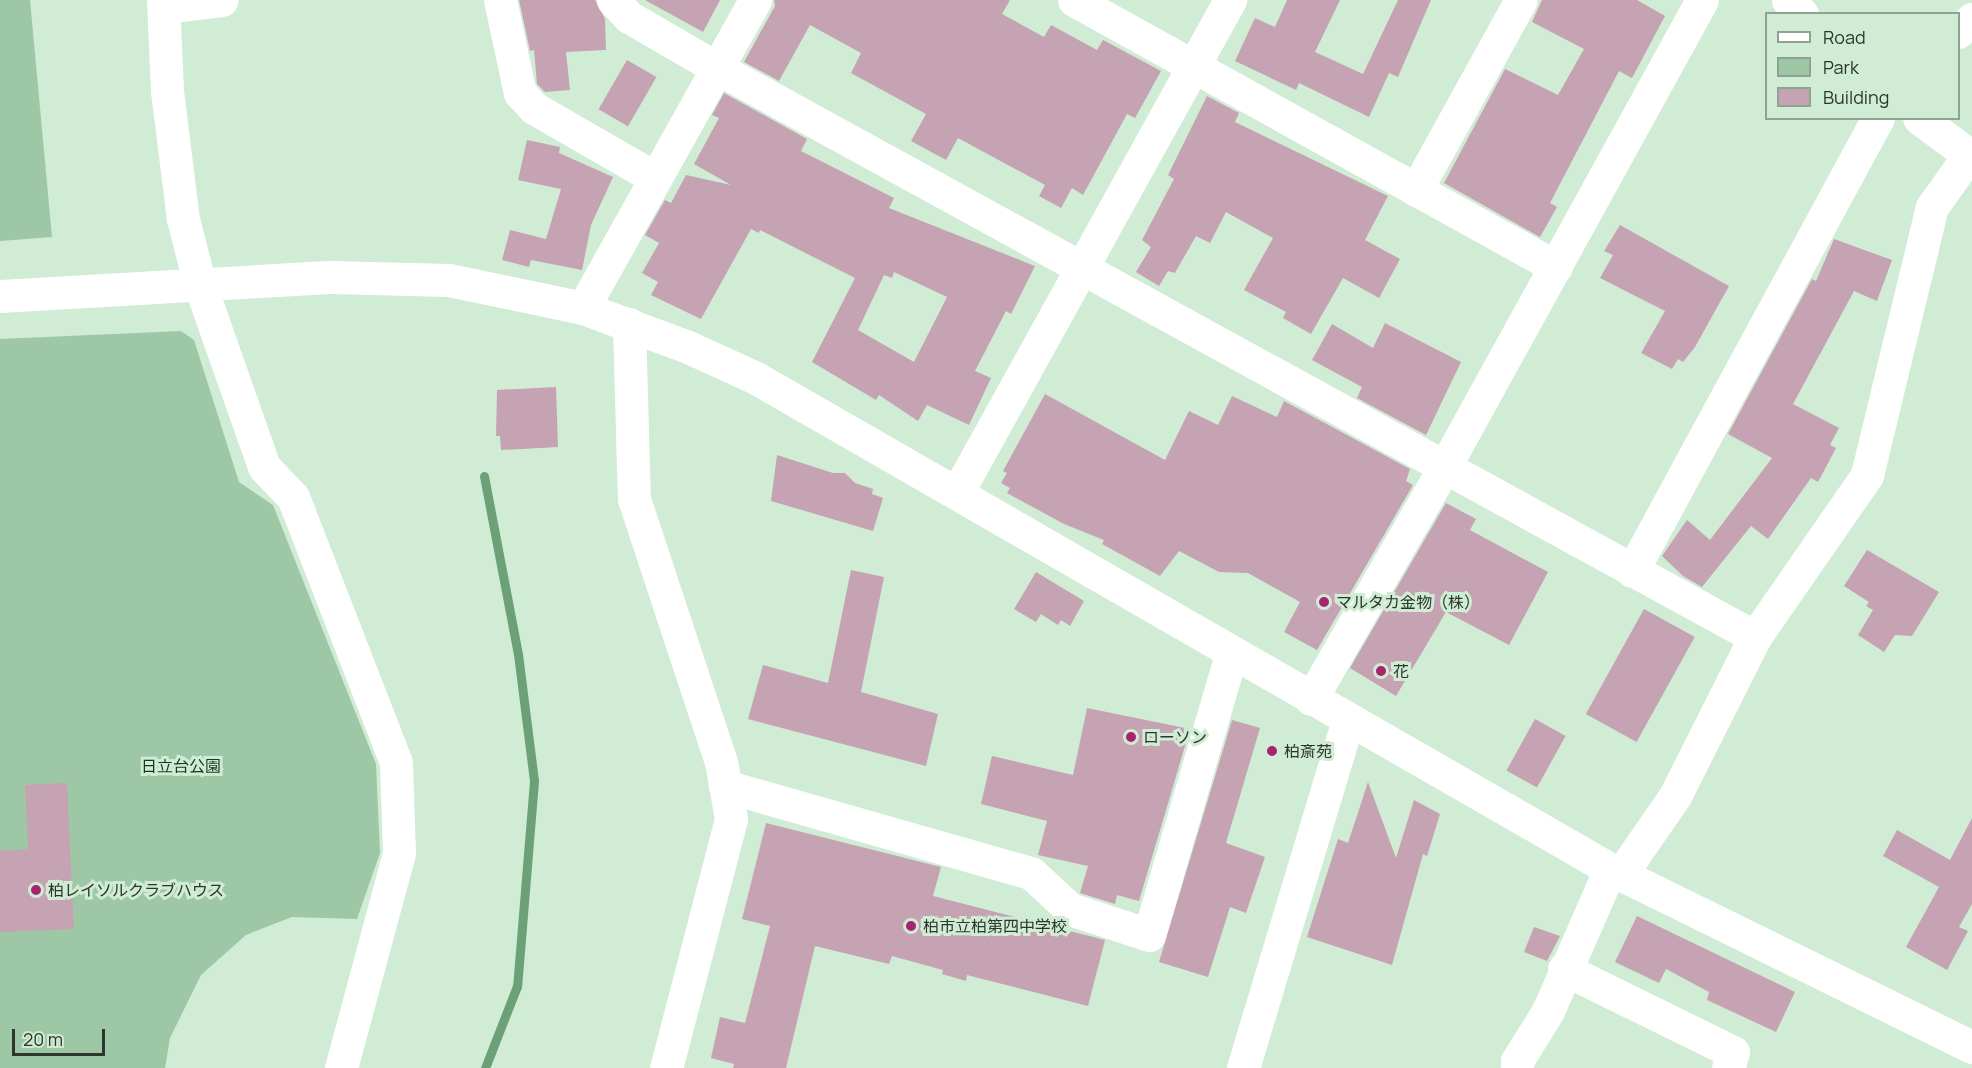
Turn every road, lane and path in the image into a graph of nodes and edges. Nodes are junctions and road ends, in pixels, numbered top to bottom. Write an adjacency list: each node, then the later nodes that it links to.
1 (222, 0): 10 (street)
2 (501, 0): 18 (street)
3 (613, 0): 15 (street)
4 (755, 0): 15 (street)
5 (1074, 0): 14 (street)
6 (1230, 0): 14 (street)
7 (1521, 0): 19 (street)
8 (1702, 0): 21 (street)
9 (1788, 0): 11 (street)
10 (164, 3): 22 (street)
11 (1801, 12)
12 (1972, 19): 13 (street)
13 (1960, 31)
14 (1194, 66): 19 (street); 20 (street)
15 (717, 68): 18 (street); 20 (street)
16 (1877, 120): 28 (street)
17 (1922, 120): 29 (street)
18 (655, 178): 24 (street)
19 (1416, 190): 21 (street)
20 (1083, 267): 26 (street); 27 (street)
21 (1556, 267): 26 (street)
22 (200, 285): 23 (street); 24 (street); 39 (street)
23 (0, 296)
24 (583, 308): 25 (street)
25 (628, 324): 27 (street); 33 (street)
26 (1444, 468): 28 (street); 31 (street)
27 (957, 492): 30 (street)
28 (1632, 571): 29 (street)
29 (1755, 638): 34 (street)
30 (1232, 652): 31 (street); 33 (street)
31 (1311, 699): 32 (street)
32 (1348, 720): 34 (street); 41 (street)
33 (725, 786): 40 (street)
34 (1616, 872): 35 (street); 36 (street)
35 (1564, 969): 38 (street); 42 (street)
36 (1972, 1047)
37 (1972, 1055): 43 (street)
38 (1516, 1066)
39 (341, 1068)
40 (666, 1068)
41 (1243, 1068)
42 (1728, 1068)
43 (1965, 1068)

